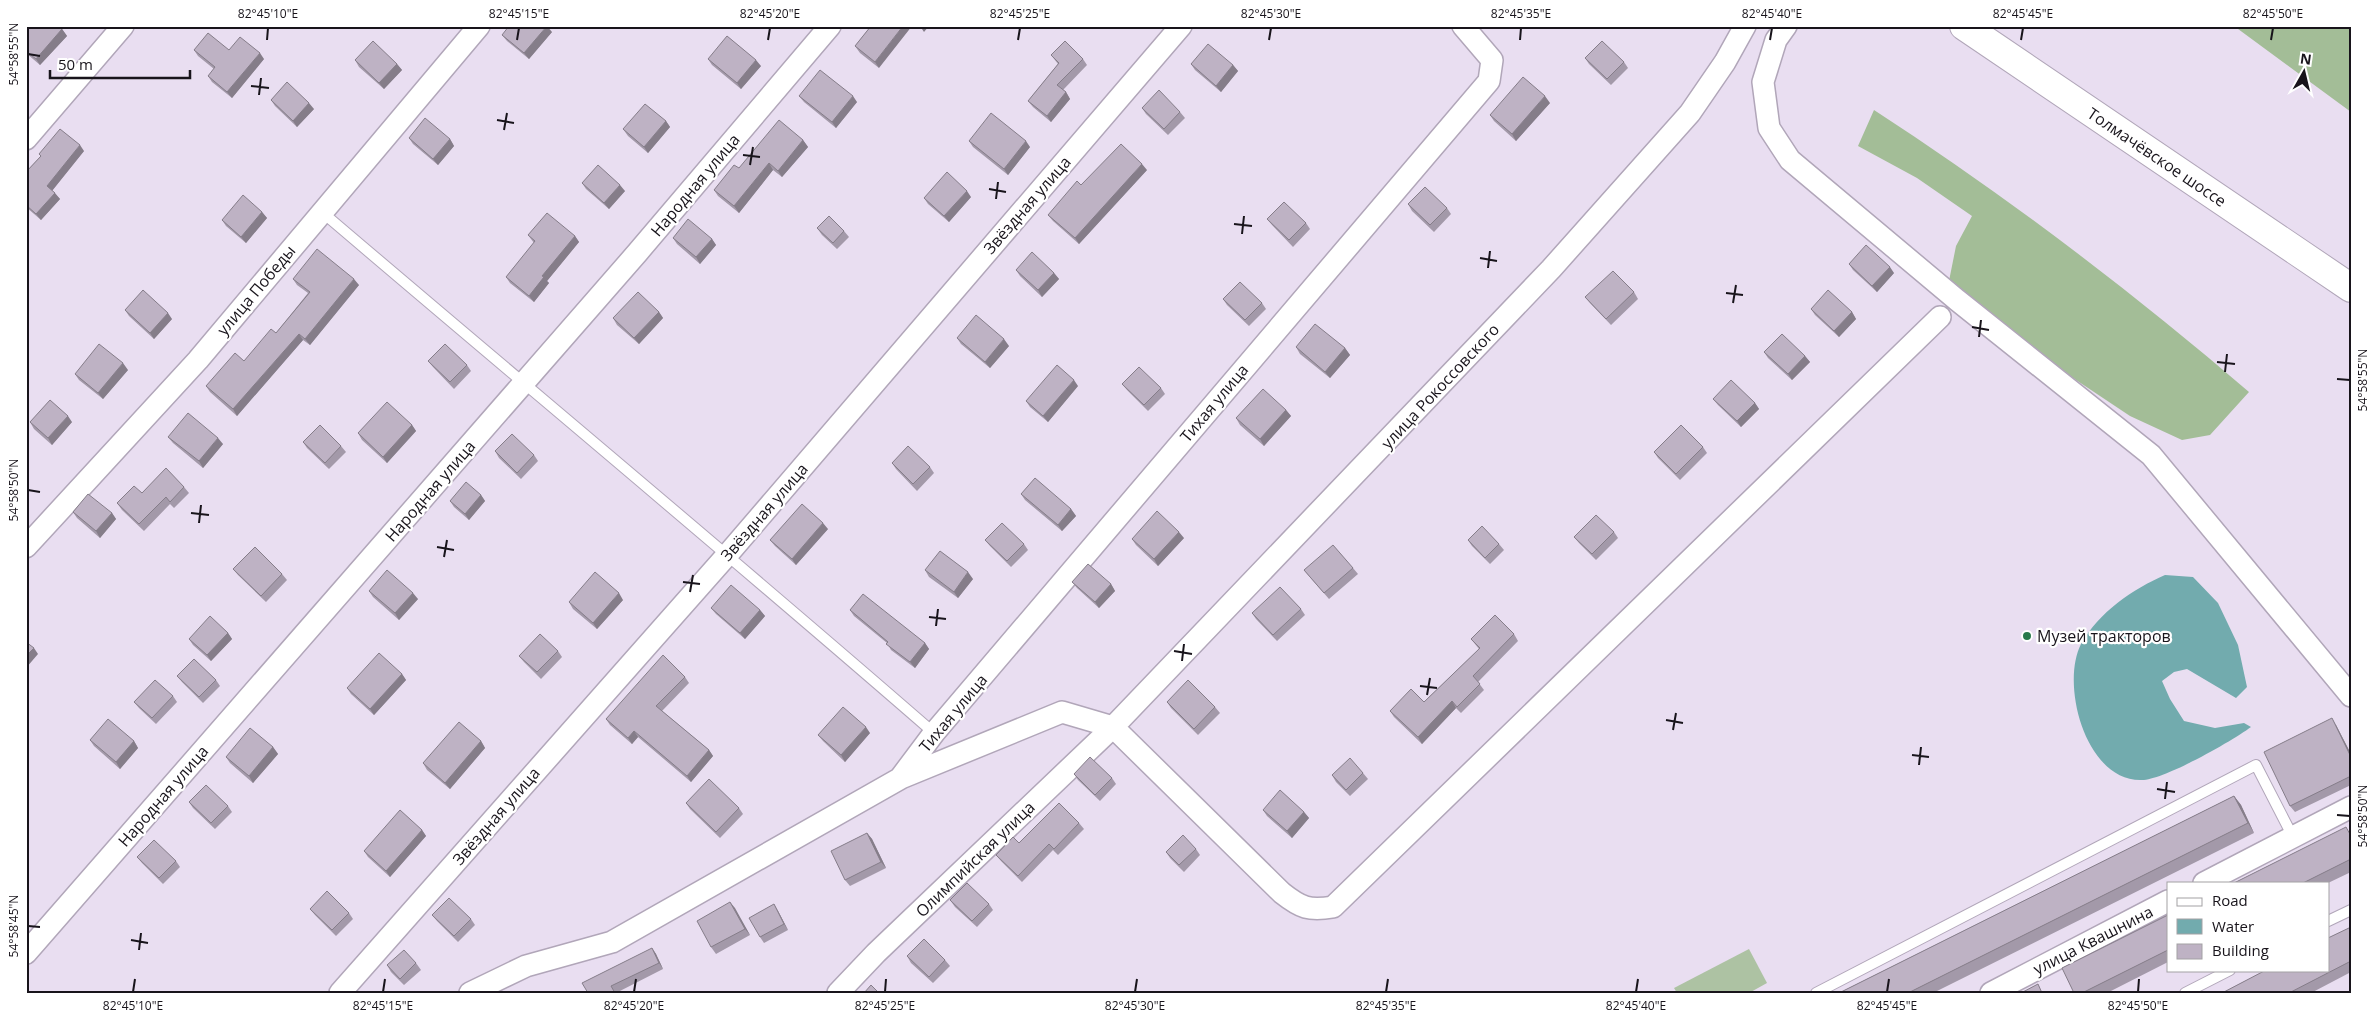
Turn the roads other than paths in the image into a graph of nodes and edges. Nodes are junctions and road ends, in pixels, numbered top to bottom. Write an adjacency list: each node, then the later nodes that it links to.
1 (123, 26): 9 (street)
2 (479, 26): 10 (street, улица Победы)
3 (830, 26): 13 (street, Народная улица)
4 (1181, 26): 15 (street, Звёздная улица)
5 (1464, 26): 18 (street, Тихая улица)
6 (1745, 26): 17 (street, улица Рокоссовского)
7 (1786, 26): 16 (street)
8 (1964, 26): 11 (main road, Толмачёвское шоссе)
9 (26, 139)
10 (322, 212): 13 (lane); 14 (street, улица Победы)
11 (2351, 288)
12 (1940, 317): 17 (street)
13 (524, 384): 15 (lane); 26 (street, Народная улица)
14 (26, 548)
15 (728, 554): 18 (lane); 28 (street, Звёздная улица)
16 (2349, 693)
17 (1113, 727): 19 (street); 30 (street, Олимпийская улица)
18 (934, 733): 19 (street, Тихая улица)
19 (901, 778): 29 (street)
20 (2351, 807): 21 (street)
21 (2293, 837): 22 (street); 31 (lane)
22 (2206, 882)
23 (2167, 902): 32 (street, улица Квашнина)
24 (2351, 910): 25 (lane)
25 (2330, 921)
26 (26, 952)
27 (2226, 972): 33 (lane)
28 (340, 993)
29 (470, 993)
30 (838, 993)
31 (1816, 993)
32 (1991, 993)
33 (2185, 993)

